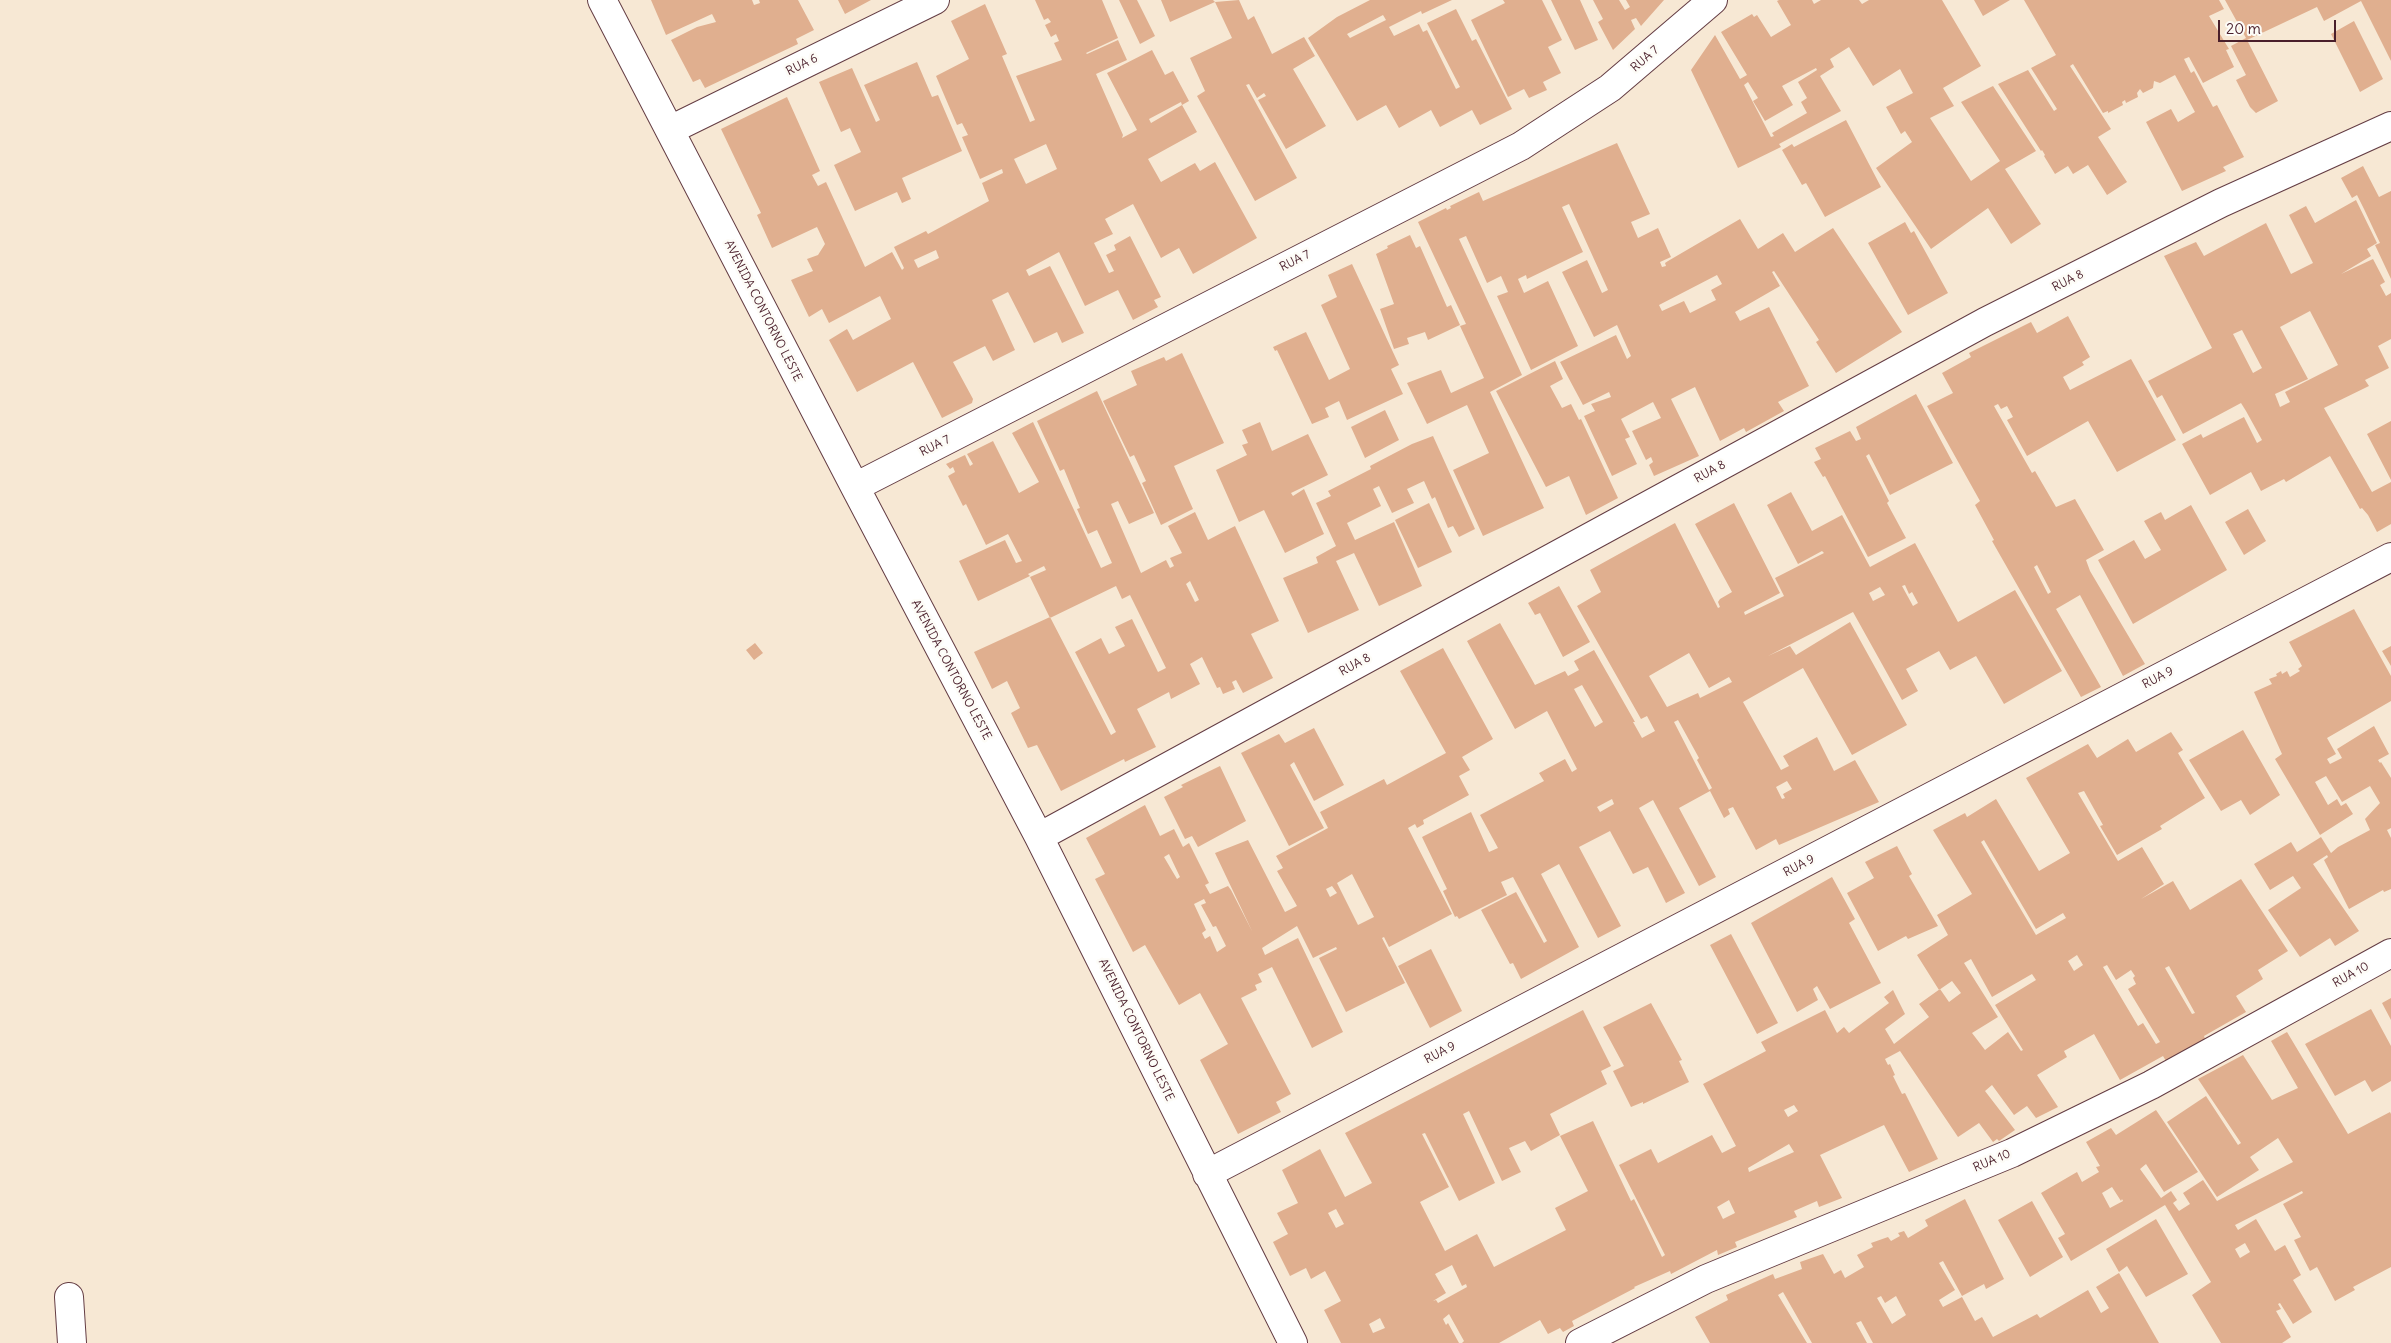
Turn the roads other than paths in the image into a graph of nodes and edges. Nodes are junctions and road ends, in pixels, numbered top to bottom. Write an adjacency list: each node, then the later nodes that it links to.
1 (602, 0): 5 (street, AVENIDA CONTORNO LESTE)
2 (934, 0): 5 (street, RUA 6)
3 (1713, 0): 6 (street, RUA 7)
4 (2391, 126): 8 (street, RUA 8)
5 (670, 130): 6 (street, AVENIDA CONTORNO LESTE)
6 (855, 487): 8 (street, AVENIDA CONTORNO LESTE)
7 (2391, 557): 10 (street, RUA 9)
8 (1039, 837): 10 (street, AVENIDA CONTORNO LESTE)
9 (2391, 953): 14 (street, RUA 10)
10 (1207, 1174): 13 (street, AVENIDA CONTORNO LESTE)
11 (69, 1297): 12 (street)
12 (72, 1343)
13 (1293, 1343)
14 (1580, 1343)

